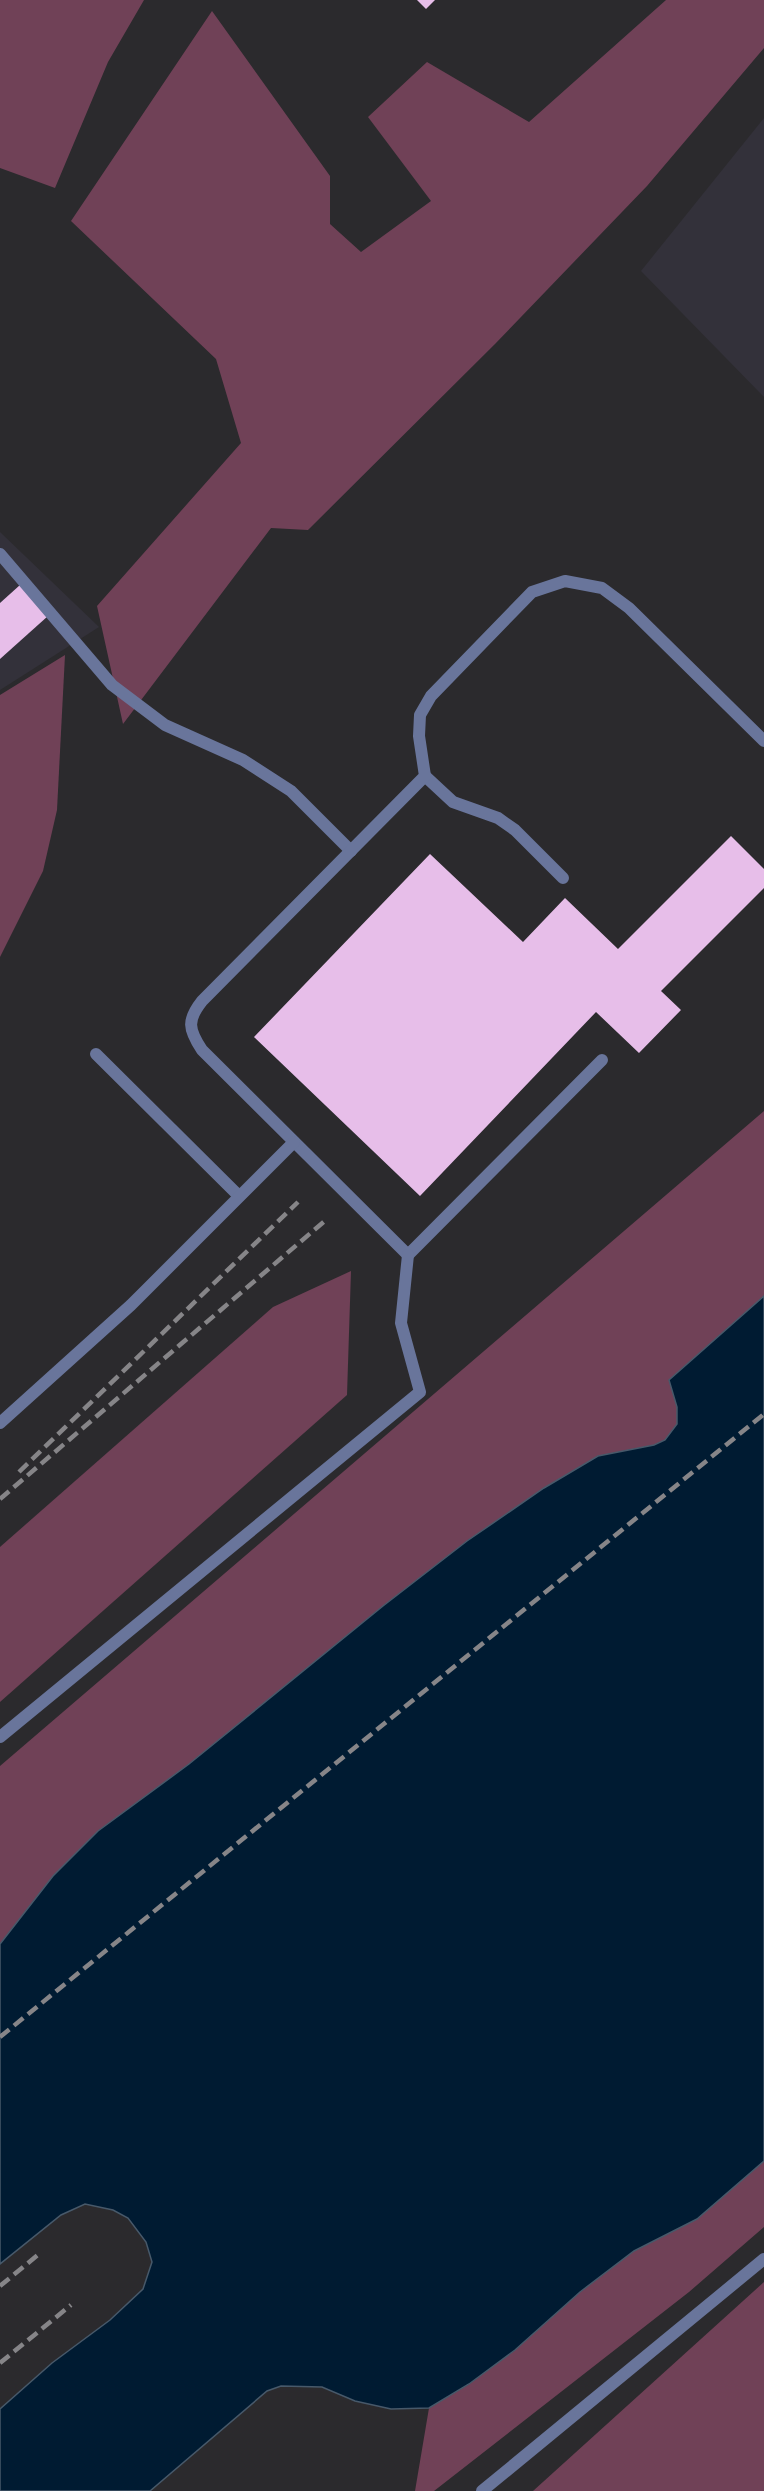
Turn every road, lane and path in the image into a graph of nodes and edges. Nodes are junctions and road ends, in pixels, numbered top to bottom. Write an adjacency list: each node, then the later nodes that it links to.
1 (0, 554): 4 (lane)
2 (764, 741): 3 (lane)
3 (425, 776): 4 (lane); 5 (lane)
4 (351, 851): 8 (lane)
5 (563, 878)
6 (96, 1054): 9 (lane)
7 (602, 1060): 10 (lane)
8 (294, 1142): 9 (lane); 10 (lane)
9 (239, 1196): 11 (lane)
10 (408, 1255): 12 (lane)
11 (0, 1423)
12 (0, 1737)
13 (764, 2259): 14 (lane)
14 (482, 2491)

